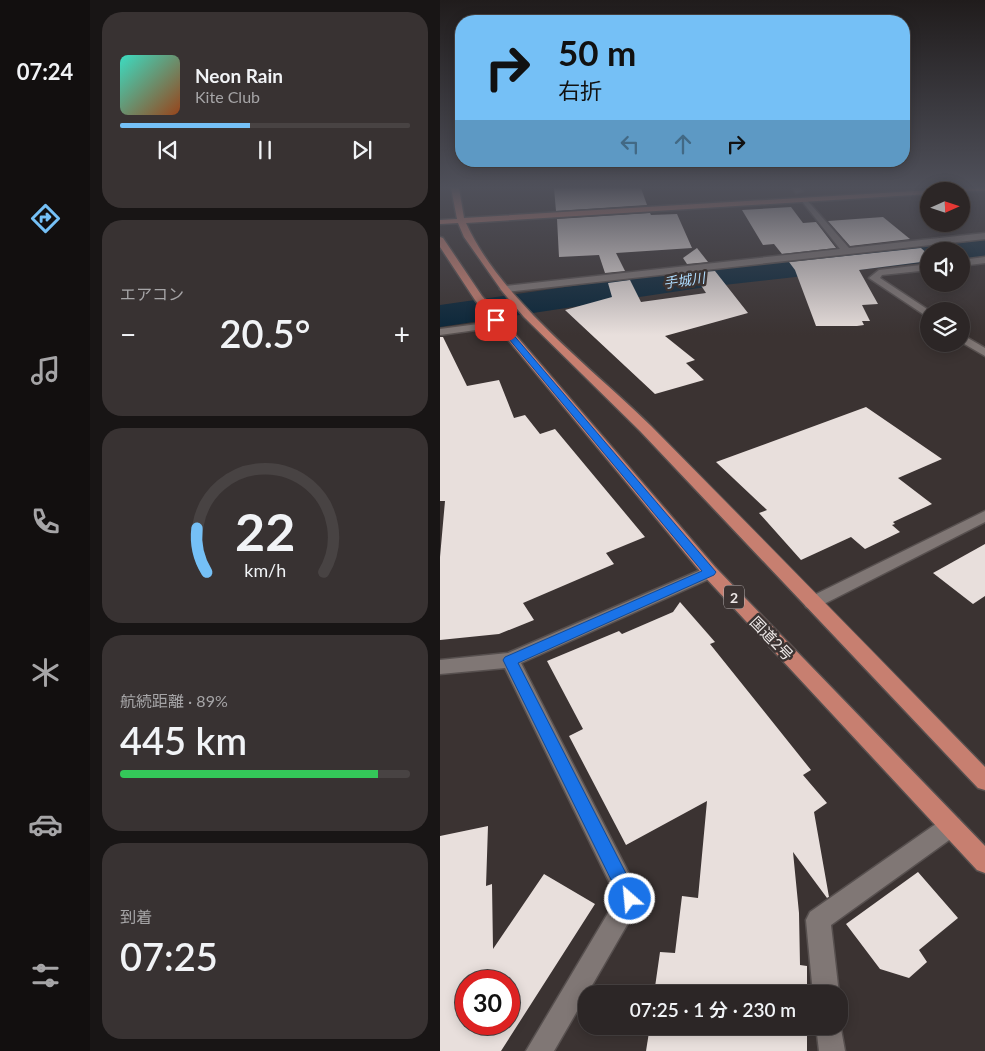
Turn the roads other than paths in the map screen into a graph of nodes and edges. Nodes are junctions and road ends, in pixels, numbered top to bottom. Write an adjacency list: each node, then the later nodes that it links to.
1 (468, 237): 9 (highway)
2 (835, 237): 5 (street)
3 (976, 237): 5 (street)
4 (440, 240): 11 (highway, 国道2号 / 2)
5 (847, 252): 9 (street)
6 (985, 260): 7 (street)
7 (970, 262)
8 (920, 268): 10 (street)
9 (507, 291): 17 (highway)
10 (920, 309)
11 (498, 322): 12 (street); 16 (highway, 国道2号 / 2)
12 (440, 332)
13 (970, 343): 14 (street)
14 (985, 353)
15 (985, 516): 17 (street)
16 (710, 572): 18 (street); 21 (highway, 国道2号 / 2)
17 (812, 603): 20 (highway)
18 (510, 660): 19 (street); 25 (street)
19 (440, 667)
20 (985, 781)
21 (951, 826): 22 (highway, 国道2号 / 2); 23 (street)
22 (985, 862)
23 (825, 985)
24 (830, 1035): 26 (street)
25 (539, 1051)
26 (832, 1051)

